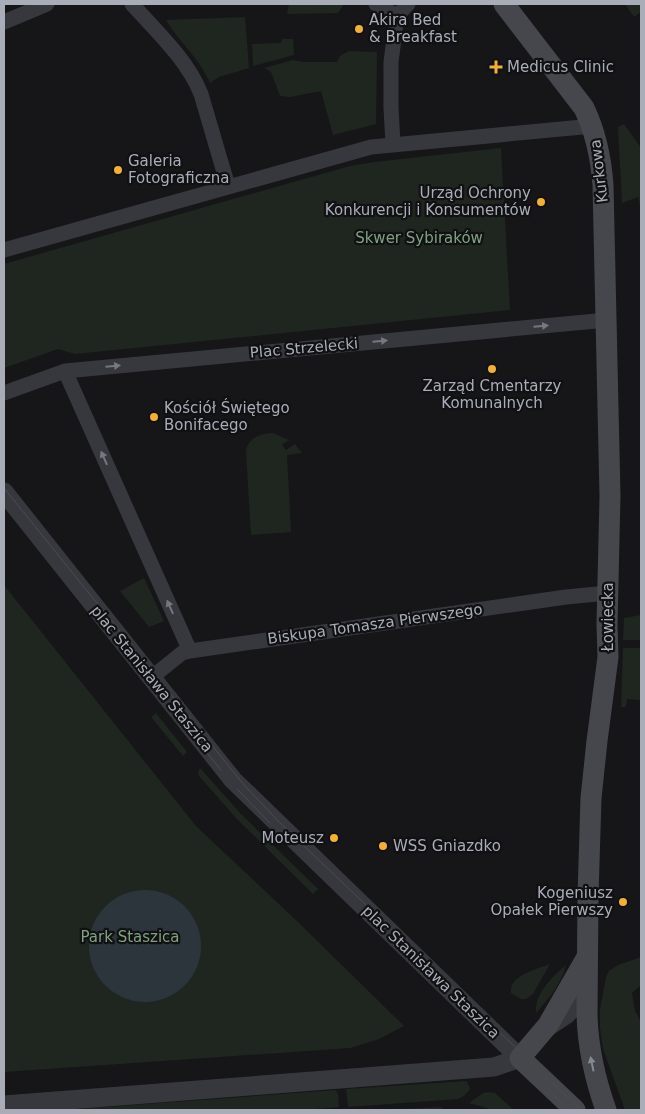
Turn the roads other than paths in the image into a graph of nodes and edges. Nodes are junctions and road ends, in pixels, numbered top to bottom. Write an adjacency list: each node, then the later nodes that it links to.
1 (47, 4): 7 (street)
2 (132, 4): 10 (street)
3 (376, 4): 6 (street)
4 (408, 4): 6 (street)
5 (504, 4): 8 (main road, Kurkowa)
6 (397, 16): 9 (street)
7 (4, 22)
8 (592, 126): 9 (street); 12 (main road, Kurkowa)
9 (393, 144): 10 (street)
10 (228, 186): 11 (street)
11 (4, 250)
12 (606, 277): 13 (main road, Łowiecka)
13 (607, 320): 14 (street, Plac Strzelecki, one-way to 13); 17 (main road, Łowiecka)
14 (65, 370): 15 (street, Plac Strzelecki); 18 (street, one-way to 14)
15 (4, 393)
16 (4, 492): 19 (street, plac Stanisława Staszica)
17 (608, 593): 18 (street, Biskupa Tomasza Pierwszego); 20 (main road, Łowiecka)
18 (190, 651): 19 (street, Biskupa Tomasza Pierwszego)
19 (151, 678): 23 (street, plac Stanisława Staszica)
20 (588, 956): 21 (main road, Łowiecka); 22 (main road, Łowiecka)
21 (588, 989): 22 (street, Łowiecka); 26 (main road, one-way to 21)
22 (546, 1028): 23 (main road, Łowiecka)
23 (520, 1058): 24 (street); 25 (main road)
24 (4, 1105)
25 (575, 1110)
26 (606, 1110)

